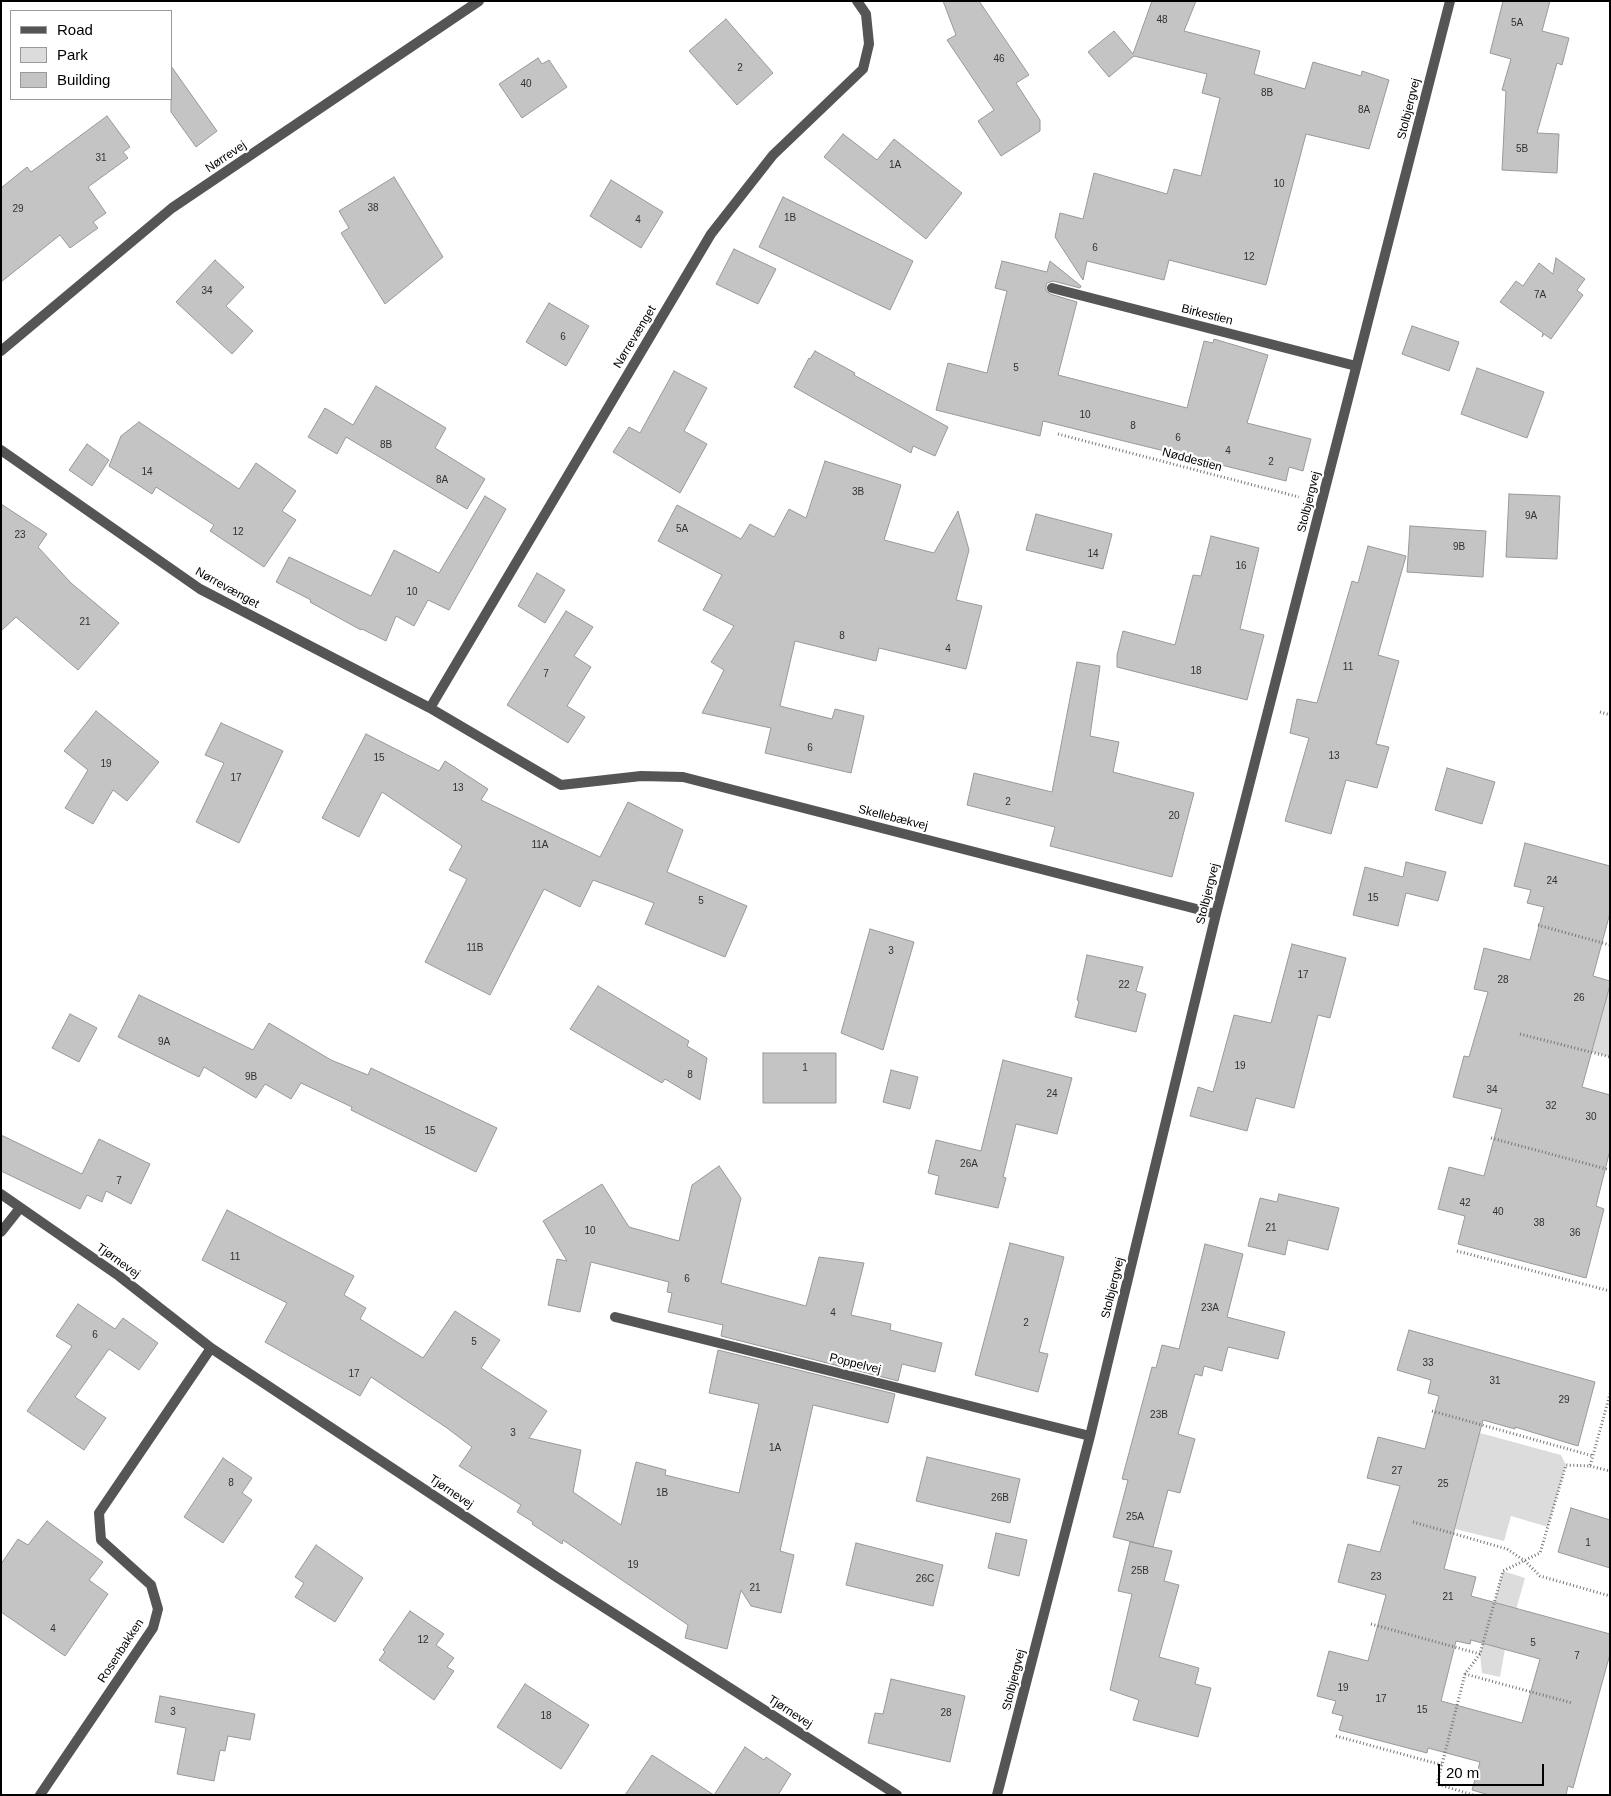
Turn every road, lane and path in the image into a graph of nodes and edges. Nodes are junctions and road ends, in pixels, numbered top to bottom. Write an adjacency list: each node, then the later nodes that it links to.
1 (479, 1): 5 (street, Nørrevej)
2 (857, 1): 10 (street, Nørrevænget)
3 (1450, 1): 6 (street, Stolbjergvej)
4 (1052, 288): 6 (street, Birkestien)
5 (1, 351)
6 (1356, 366): 9 (street, Stolbjergvej)
7 (1058, 434): 9 (path, Nøddestien)
8 (1, 450): 10 (street, Nørrevænget)
9 (1322, 503): 14 (street, Stolbjergvej)
10 (430, 708): 13 (street, Nørrevænget)
11 (1600, 712): 12 (path)
12 (1610, 715)
13 (562, 785): 14 (street, Skellebækvej)
14 (1216, 914): 30 (street, Stolbjergvej)
15 (1538, 925): 16 (path)
16 (1610, 945)
17 (1520, 1034): 18 (path)
18 (1610, 1057)
19 (1491, 1138): 20 (path)
20 (1610, 1170)
21 (1, 1194): 22 (street, Tjørnevej)
22 (20, 1208): 23 (street); 27 (street, Tjørnevej)
23 (1, 1232)
24 (1457, 1251): 25 (path)
25 (1610, 1291)
26 (615, 1317): 30 (street, Poppelvej)
27 (212, 1348): 43 (street, Rosenbakken); 44 (street, Tjørnevej)
28 (1610, 1394): 31 (path)
29 (1432, 1411): 31 (path)
30 (1090, 1436): 45 (street, Stolbjergvej)
31 (1592, 1456): 32 (path)
32 (1590, 1466): 33 (path); 35 (path)
33 (1610, 1471)
34 (1413, 1522): 35 (path)
35 (1525, 1561): 36 (path); 38 (path)
36 (1610, 1596)
37 (1371, 1624): 38 (path)
38 (1480, 1654): 39 (path)
39 (1465, 1674): 40 (path); 42 (path)
40 (1572, 1703)
41 (1336, 1736): 42 (path)
42 (1442, 1765): 46 (path)
43 (40, 1795)
44 (897, 1795)
45 (997, 1795)
46 (1472, 1795)

